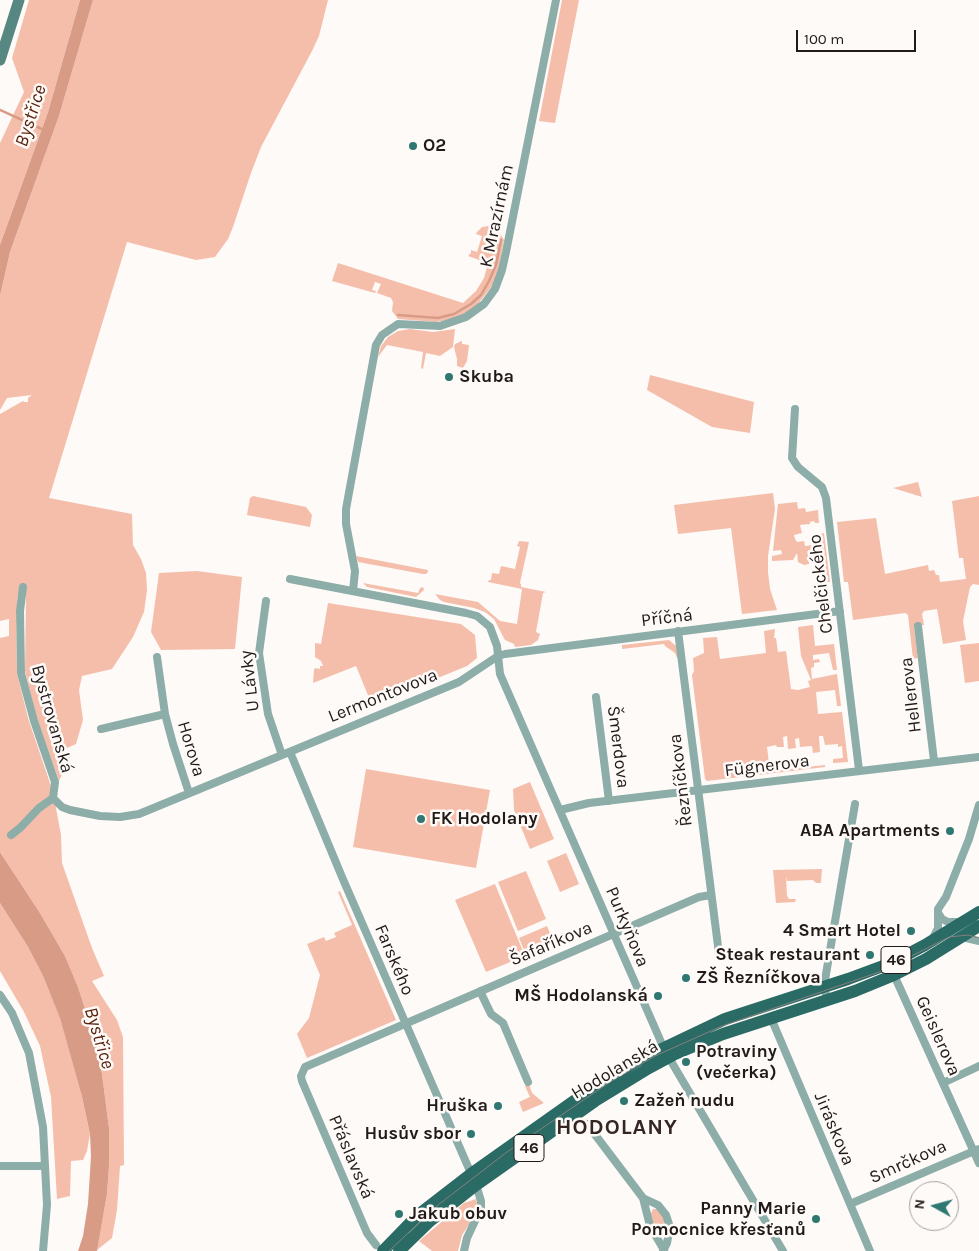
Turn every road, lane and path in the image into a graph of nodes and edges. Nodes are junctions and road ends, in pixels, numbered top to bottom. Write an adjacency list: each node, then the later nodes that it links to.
1 (19, 0): 3 (street)
2 (556, 0): 7 (street, K Mrazírnám)
3 (0, 60)
4 (795, 408): 9 (street, Chelčického)
5 (290, 579): 7 (street)
6 (23, 587): 23 (street, Bystrovanská)
7 (353, 590): 12 (street)
8 (266, 601): 17 (street, U Lávky)
9 (840, 611): 11 (street, Příčná); 20 (street, Chelčického)
10 (918, 626): 19 (street, Hellerova)
11 (678, 632): 12 (street, Příčná); 21 (street, Řezníčkova)
12 (498, 656): 17 (street, Lermontovova); 27 (street, Purkyňova)
13 (157, 658): 15 (street, Horova)
14 (596, 697): 24 (street, Šmerdova)
15 (165, 714): 16 (street, Horova); 22 (street, Horova)
16 (101, 729)
17 (286, 753): 22 (street, Lermontovova); 46 (street, Farského)
18 (979, 757): 19 (street, Fügnerova)
19 (934, 761): 20 (street, Fügnerova)
20 (859, 770): 21 (street, Fügnerova)
21 (698, 790): 24 (street, Fügnerova); 29 (street, Řezníčkova)
22 (189, 793): 23 (street, Lermontovova)
23 (53, 798): 28 (street)
24 (609, 800): 27 (street, Fügnerova)
25 (855, 804): 40 (street)
26 (979, 805): 30 (street)
27 (560, 810): 34 (street, Purkyňova)
28 (11, 835)
29 (710, 894): 34 (street, Šafaříkova); 38 (street, Řezníčkova)
30 (938, 912): 32 (street); 37 (street)
31 (979, 912): 32 (main road, 46)
32 (962, 921): 37 (main road, 46)
33 (979, 926): 35 (main road, 46)
34 (614, 933): 41 (street, Šafaříkova); 47 (street, Purkyňova)
35 (962, 936): 36 (street); 37 (main road, 46)
36 (979, 941)
37 (936, 945): 39 (main road, 46); 40 (main road, 46)
38 (719, 954)
39 (894, 975): 43 (main road, 46); 51 (street, Geislerova)
40 (824, 987): 43 (street); 47 (main road)
41 (480, 991): 46 (street, Šafaříkova); 50 (street)
42 (0, 995): 44 (street)
43 (828, 1000): 45 (main road, Hodolanská / 46)
44 (3, 1005): 56 (street)
45 (771, 1018): 47 (main road, Hodolanská / 46); 59 (street, Jiráskova)
46 (405, 1023): 49 (street, Šafaříkova); 57 (street, Farského)
47 (666, 1053): 57 (main road); 65 (street, Purkyňova)
48 (979, 1066): 51 (street)
49 (301, 1080): 60 (street, Přáslavská)
50 (528, 1082)
51 (943, 1083): 53 (street, Geislerova)
52 (588, 1124): 58 (street)
53 (976, 1150): 54 (street, Geislerova); 59 (street, Smrčkova)
54 (979, 1164)
55 (0, 1166): 56 (street)
56 (45, 1166): 62 (street)
57 (474, 1179): 60 (main road); 63 (main road); 64 (street, Farského)
58 (643, 1198): 61 (street); 61 (street)
59 (850, 1204): 66 (street, Jiráskova)
60 (379, 1248)
61 (664, 1250)
62 (43, 1251)
63 (399, 1251)
64 (464, 1251)
65 (783, 1251)
66 (870, 1251)

